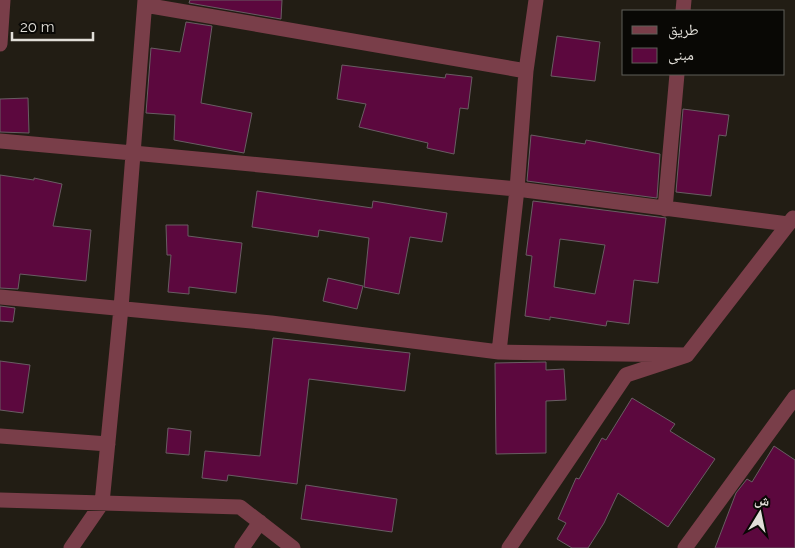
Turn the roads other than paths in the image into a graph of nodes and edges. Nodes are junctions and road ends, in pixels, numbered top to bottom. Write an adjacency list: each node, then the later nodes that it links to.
1 (3, 0): 4 (street)
2 (536, 0): 5 (street)
3 (145, 3): 5 (street); 8 (street)
4 (0, 44)
5 (526, 71): 9 (street)
6 (677, 75): 10 (street)
7 (0, 141): 8 (street)
8 (133, 153): 9 (street); 13 (street)
9 (516, 189): 10 (street); 14 (street)
10 (666, 208): 11 (street)
11 (792, 220): 15 (street)
12 (0, 297): 13 (street)
13 (121, 308): 14 (street); 18 (street)
14 (499, 352): 15 (street)
15 (687, 355): 25 (street)
16 (795, 397): 26 (street)
17 (0, 436): 18 (street)
18 (108, 444): 20 (street)
19 (0, 500): 20 (street)
20 (102, 503): 21 (street); 22 (street)
21 (260, 522): 23 (street); 24 (street)
22 (71, 548)
23 (242, 548)
24 (293, 548)
25 (509, 548)
26 (685, 548)

